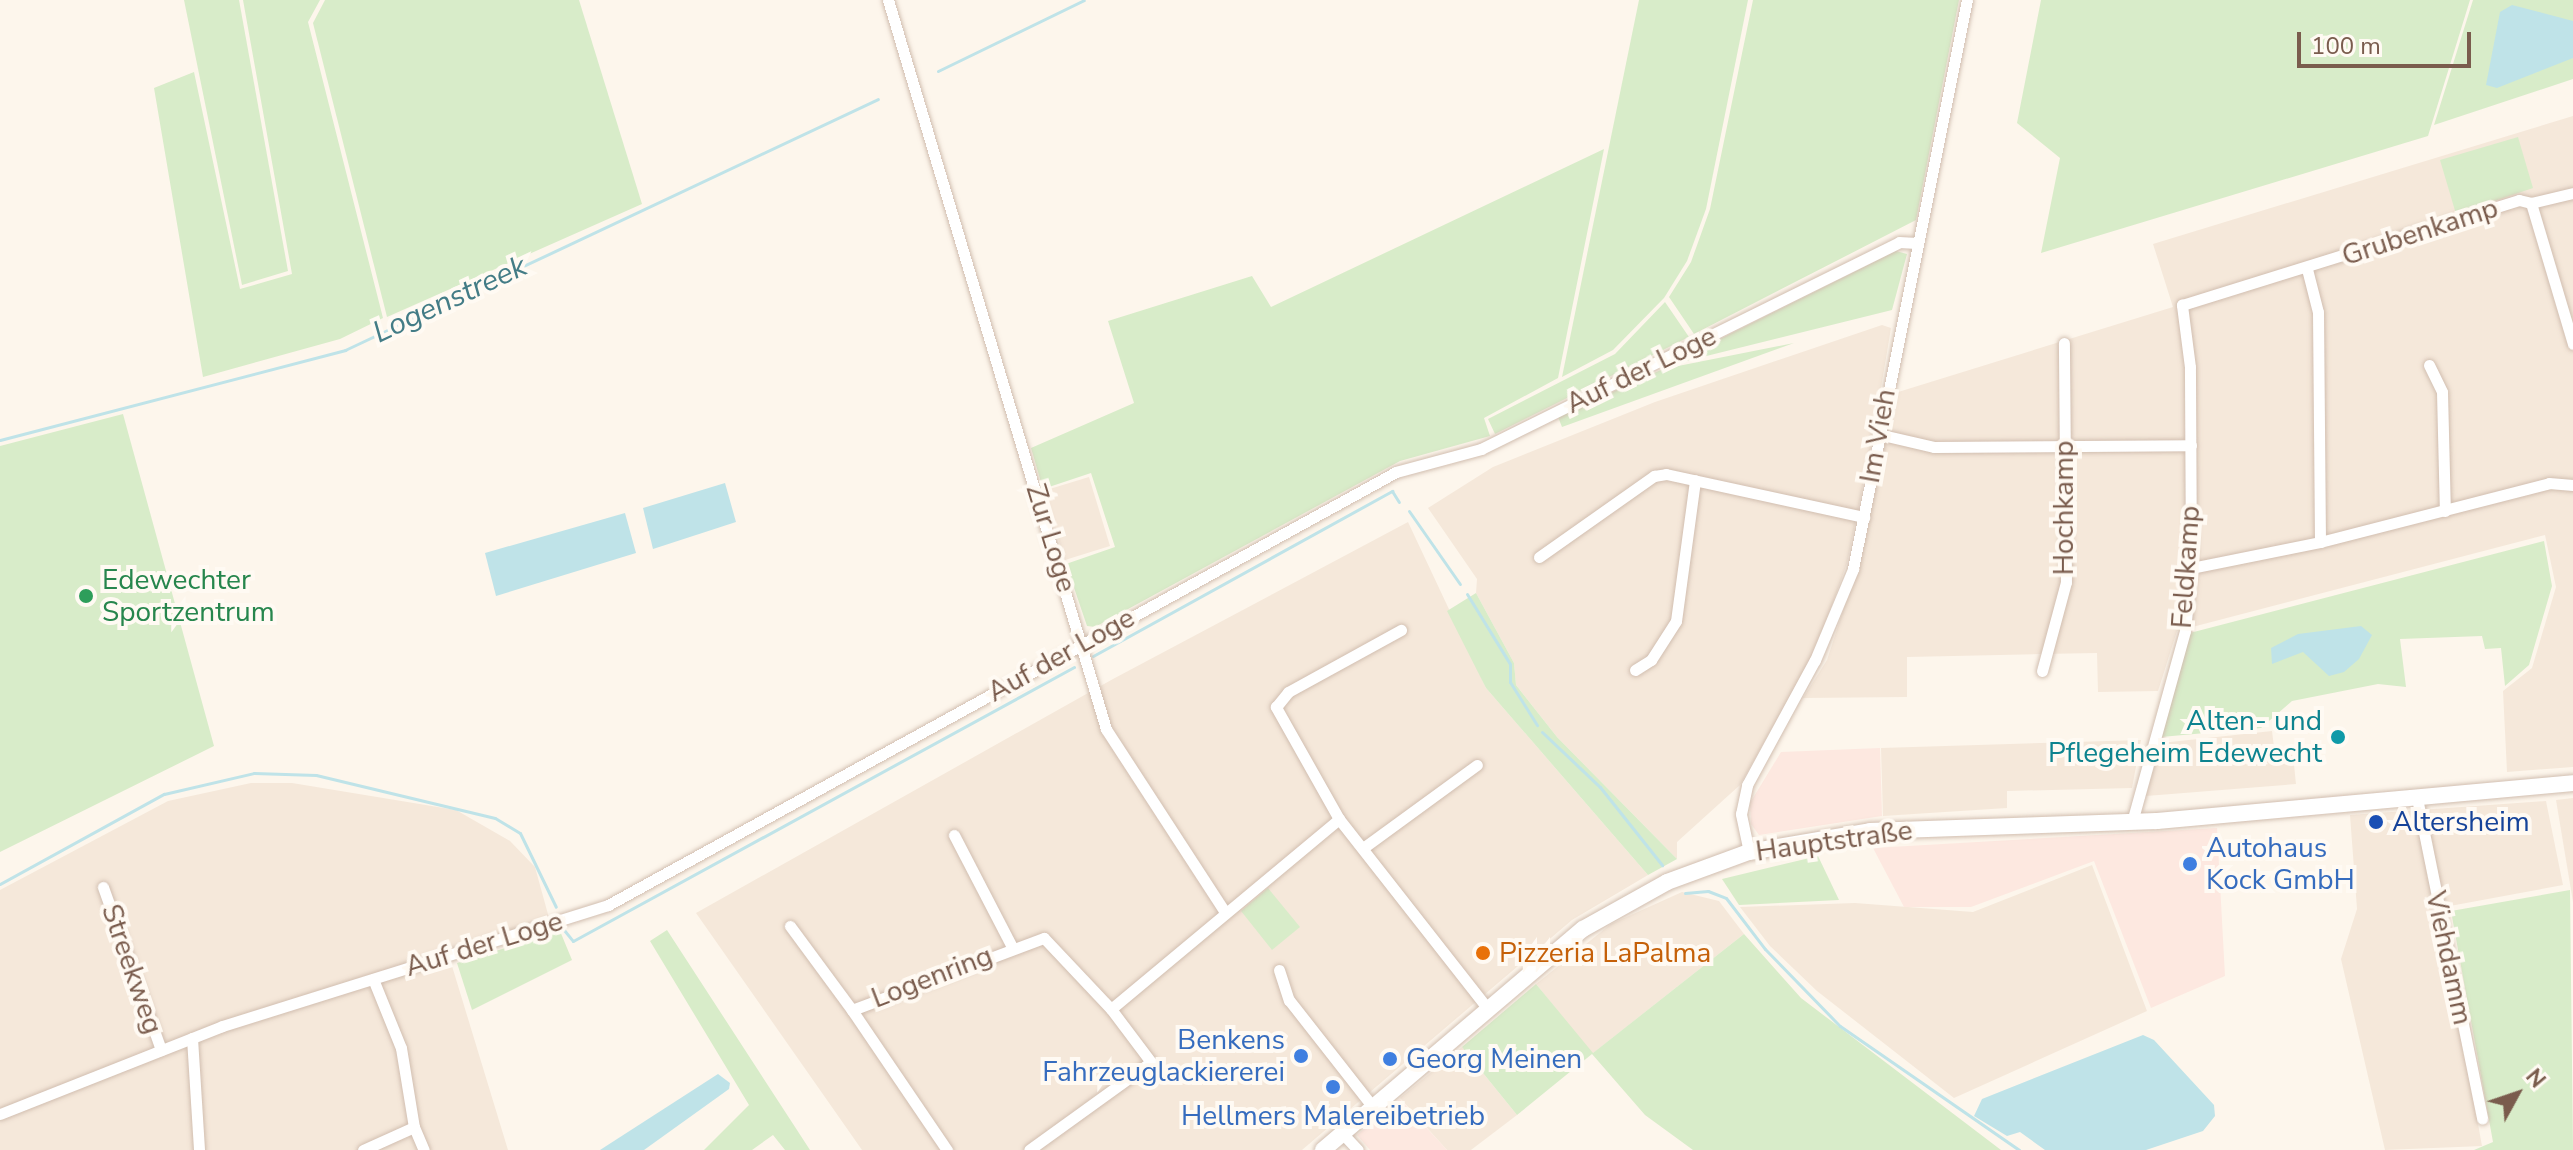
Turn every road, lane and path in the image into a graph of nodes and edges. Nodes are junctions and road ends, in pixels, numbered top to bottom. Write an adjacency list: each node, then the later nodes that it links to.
1 (888, 0): 23 (street, Zur Loge)
2 (1967, 0): 5 (street, Im Vieh)
3 (2573, 193): 4 (street)
4 (2531, 203): 6 (street, Grubenkamp); 8 (street, Grubenkamp)
5 (1917, 243): 12 (street, Im Vieh); 23 (street, Auf der Loge)
6 (2307, 269): 7 (street, Grubenkamp); 19 (street, Grubenkamp)
7 (2182, 305): 13 (street, Feldkamp)
8 (2569, 311): 10 (street, Grubenkamp)
9 (2064, 343): 14 (street, Hochkamp)
10 (2573, 344)
11 (2429, 365): 17 (street)
12 (1878, 434): 14 (street); 18 (street, Im Vieh)
13 (2191, 445): 14 (street); 21 (street, Feldkamp)
14 (2064, 448): 25 (street, Hochkamp)
15 (1695, 480): 18 (street); 20 (street); 24 (street)
16 (2573, 485): 17 (street)
17 (2445, 511): 19 (street)
18 (1864, 517): 33 (street, Im Vieh)
19 (2320, 542): 21 (street)
20 (1539, 557)
21 (2191, 568): 30 (street, Feldkamp)
22 (1401, 630): 29 (street)
23 (1083, 643): 35 (street, Zur Loge); 39 (street, Auf der Loge)
24 (1635, 670)
25 (2042, 671)
26 (1477, 765): 32 (street)
27 (2573, 783): 28 (main road)
28 (2417, 798): 30 (main road, Hauptstraße); 47 (street, Viehdamm)
29 (1339, 819): 32 (street); 35 (street)
30 (2132, 822): 33 (main road, Hauptstraße)
31 (954, 835): 37 (street, Logenring)
32 (1363, 848): 40 (street)
33 (1749, 852): 40 (main road, Hauptstraße)
34 (103, 887): 44 (street, Streekweg)
35 (1224, 911): 41 (street)
36 (790, 926): 42 (street, Logenring)
37 (1012, 947): 41 (street, Logenring); 42 (street, Logenring)
38 (1279, 970): 45 (street)
39 (373, 979): 43 (street, Auf der Loge); 48 (street)
40 (1487, 1008): 45 (main road, Hauptstraße)
41 (1111, 1009): 54 (street, Logenring)
42 (852, 1010): 53 (street, Logenring)
43 (192, 1038): 44 (street, Auf der Loge); 50 (street)
44 (161, 1050): 46 (street, Auf der Loge)
45 (1372, 1106): 49 (main road, Hauptstraße)
46 (0, 1114)
47 (2482, 1118)
48 (414, 1127): 51 (street); 52 (street)
49 (1342, 1133): 55 (main road, Hauptstraße); 56 (street)
50 (200, 1147)
51 (363, 1150)
52 (424, 1150)
53 (947, 1150)
54 (1029, 1150)
55 (1323, 1150)
56 (1358, 1150)

